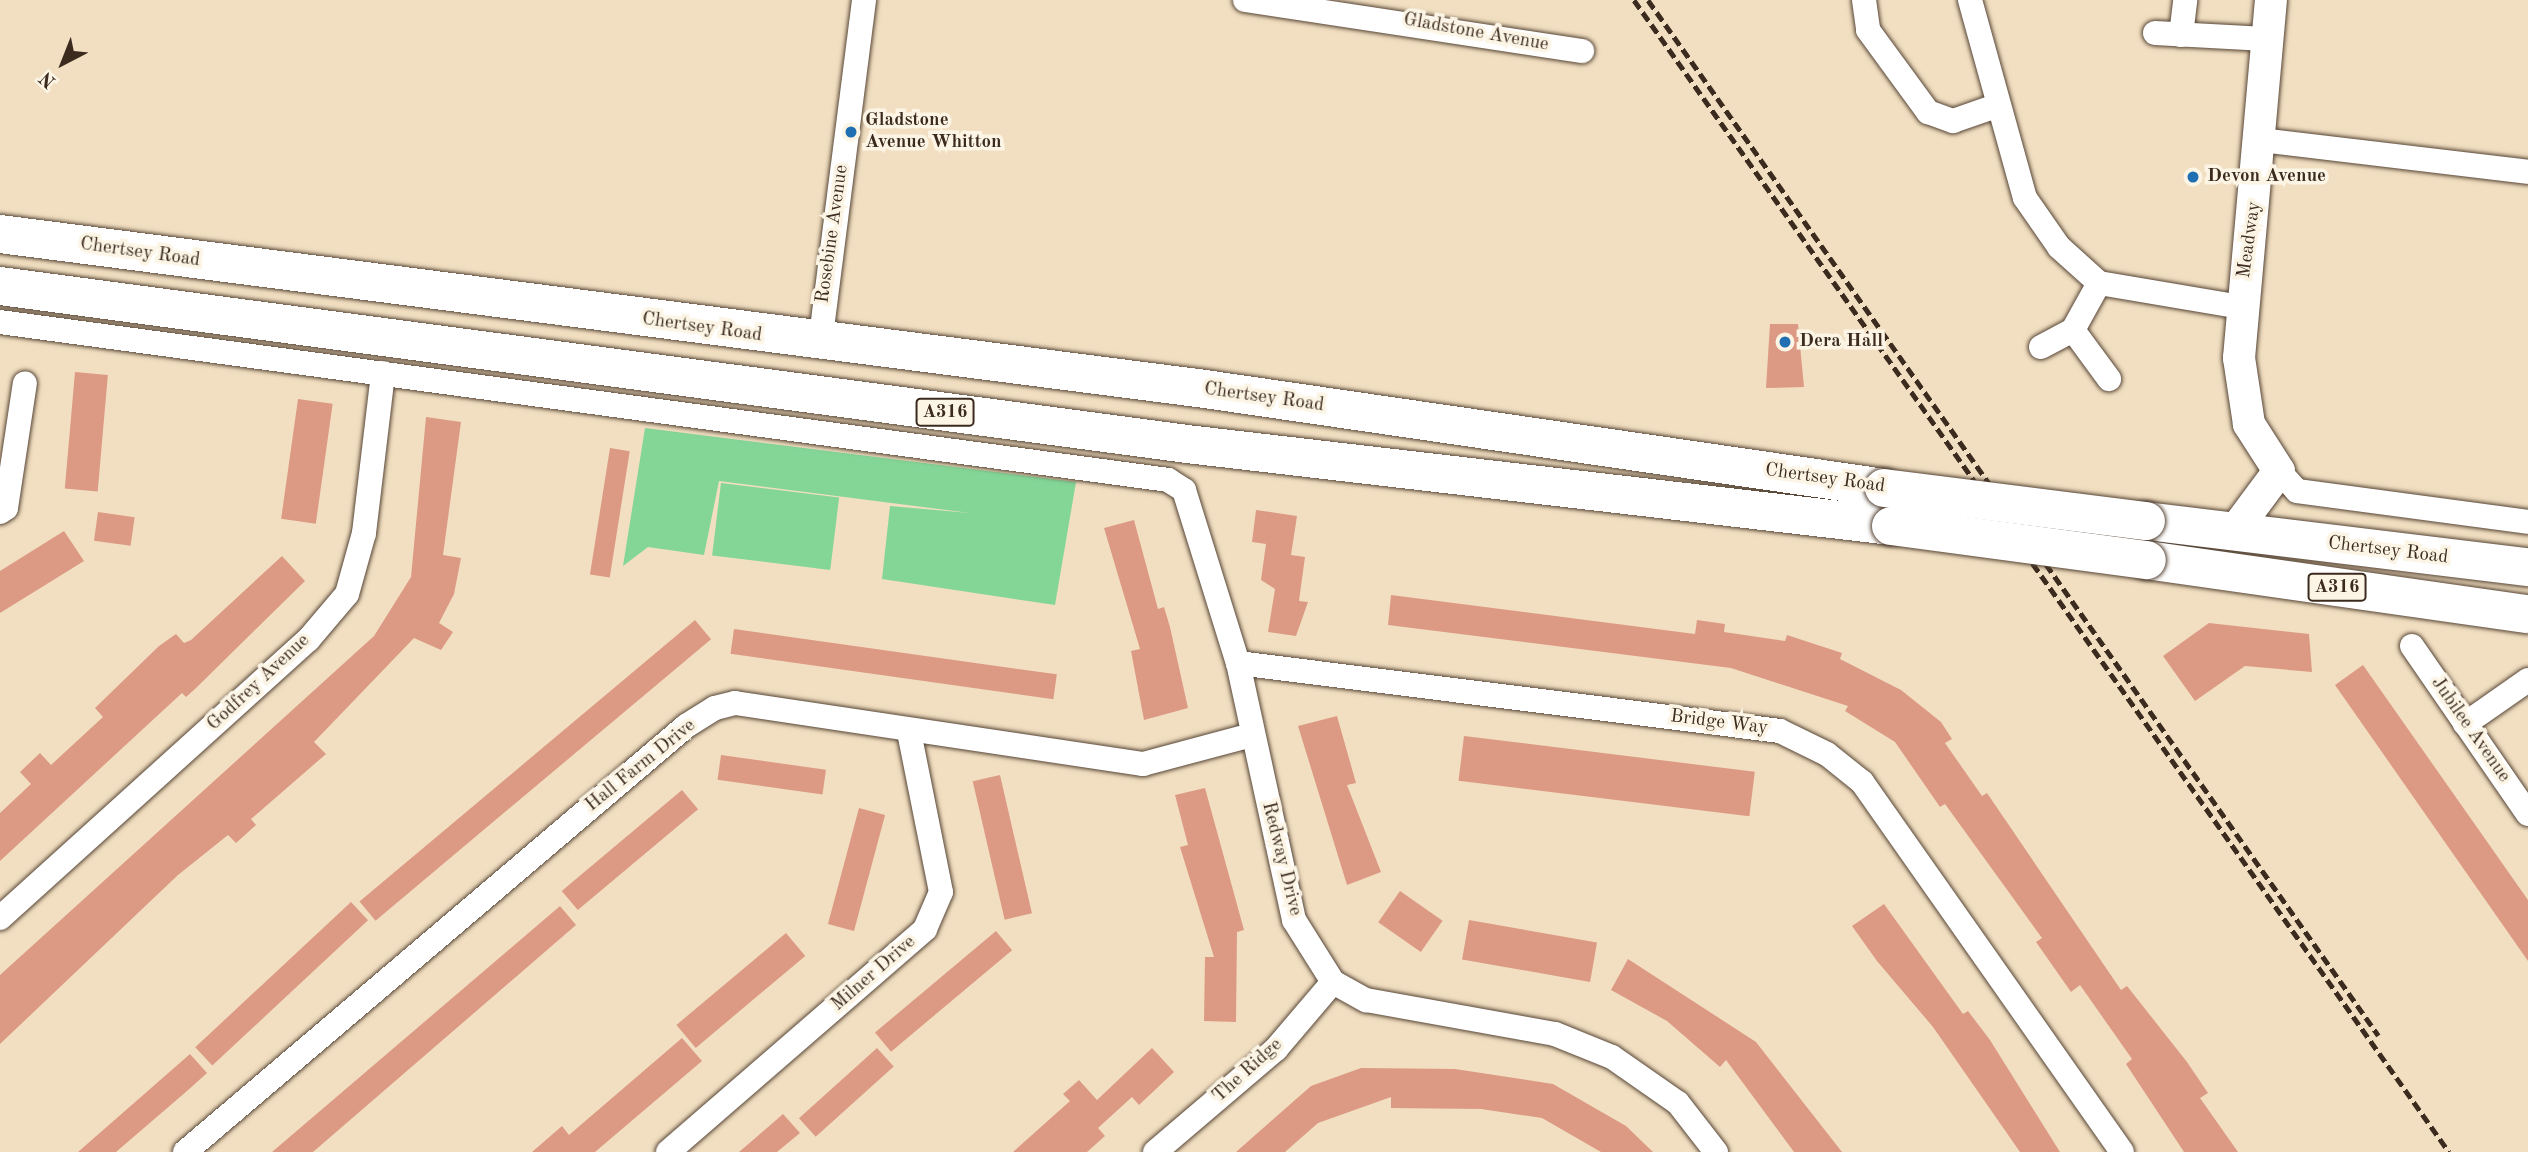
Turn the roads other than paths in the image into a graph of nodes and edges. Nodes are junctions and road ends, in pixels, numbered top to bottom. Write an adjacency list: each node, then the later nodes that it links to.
1 (864, 0): 21 (street, Rosebine Avenue)
2 (1245, 0): 7 (street, Gladstone Avenue)
3 (1864, 0): 12 (street)
4 (1970, 0): 12 (street)
5 (2185, 0): 9 (street)
6 (2271, 0): 10 (street, Meadway)
7 (1362, 7): 11 (street, Gladstone Avenue)
8 (2155, 33): 9 (street)
9 (2181, 35): 10 (street)
10 (2266, 39): 13 (street, Meadway)
11 (1583, 51)
12 (1996, 106): 16 (street)
13 (2261, 140): 14 (street); 18 (street, Meadway)
14 (2528, 173)
15 (0, 234): 21 (highway, Chertsey Road / A316)
16 (2099, 283): 18 (street); 20 (street)
17 (0, 286): 31 (highway, Chertsey Road / A316, bridge)
18 (2241, 307): 26 (street, Meadway)
19 (0, 323): 23 (street)
20 (2073, 330): 22 (street); 24 (street)
21 (820, 344): 29 (highway, Chertsey Road / A316, bridge)
22 (2041, 347)
23 (383, 373): 33 (street, Redway Drive); 39 (street, Godfrey Avenue)
24 (2109, 379)
25 (24, 383): 27 (street)
26 (2279, 471): 28 (street); 29 (street)
27 (0, 512)
28 (2528, 522)
29 (2233, 533): 30 (highway, Chertsey Road / A316)
30 (2528, 567)
31 (2528, 614)
32 (2412, 646): 35 (street, Jubilee Avenue)
33 (1238, 663): 37 (street, Redway Drive); 45 (street, Bridge Way)
34 (2528, 680): 35 (street)
35 (2465, 724): 38 (street, Jubilee Avenue)
36 (909, 732): 37 (street, Hall Farm Drive); 41 (street, Hall Farm Drive); 42 (street, Milner Drive)
37 (1252, 735): 40 (street, Redway Drive)
38 (2528, 814)
39 (0, 918)
40 (1333, 982): 43 (street, The Ridge); 44 (street, Redway Drive)
41 (185, 1152)
42 (668, 1152)
43 (1155, 1152)
44 (1716, 1152)
45 (2122, 1152)

